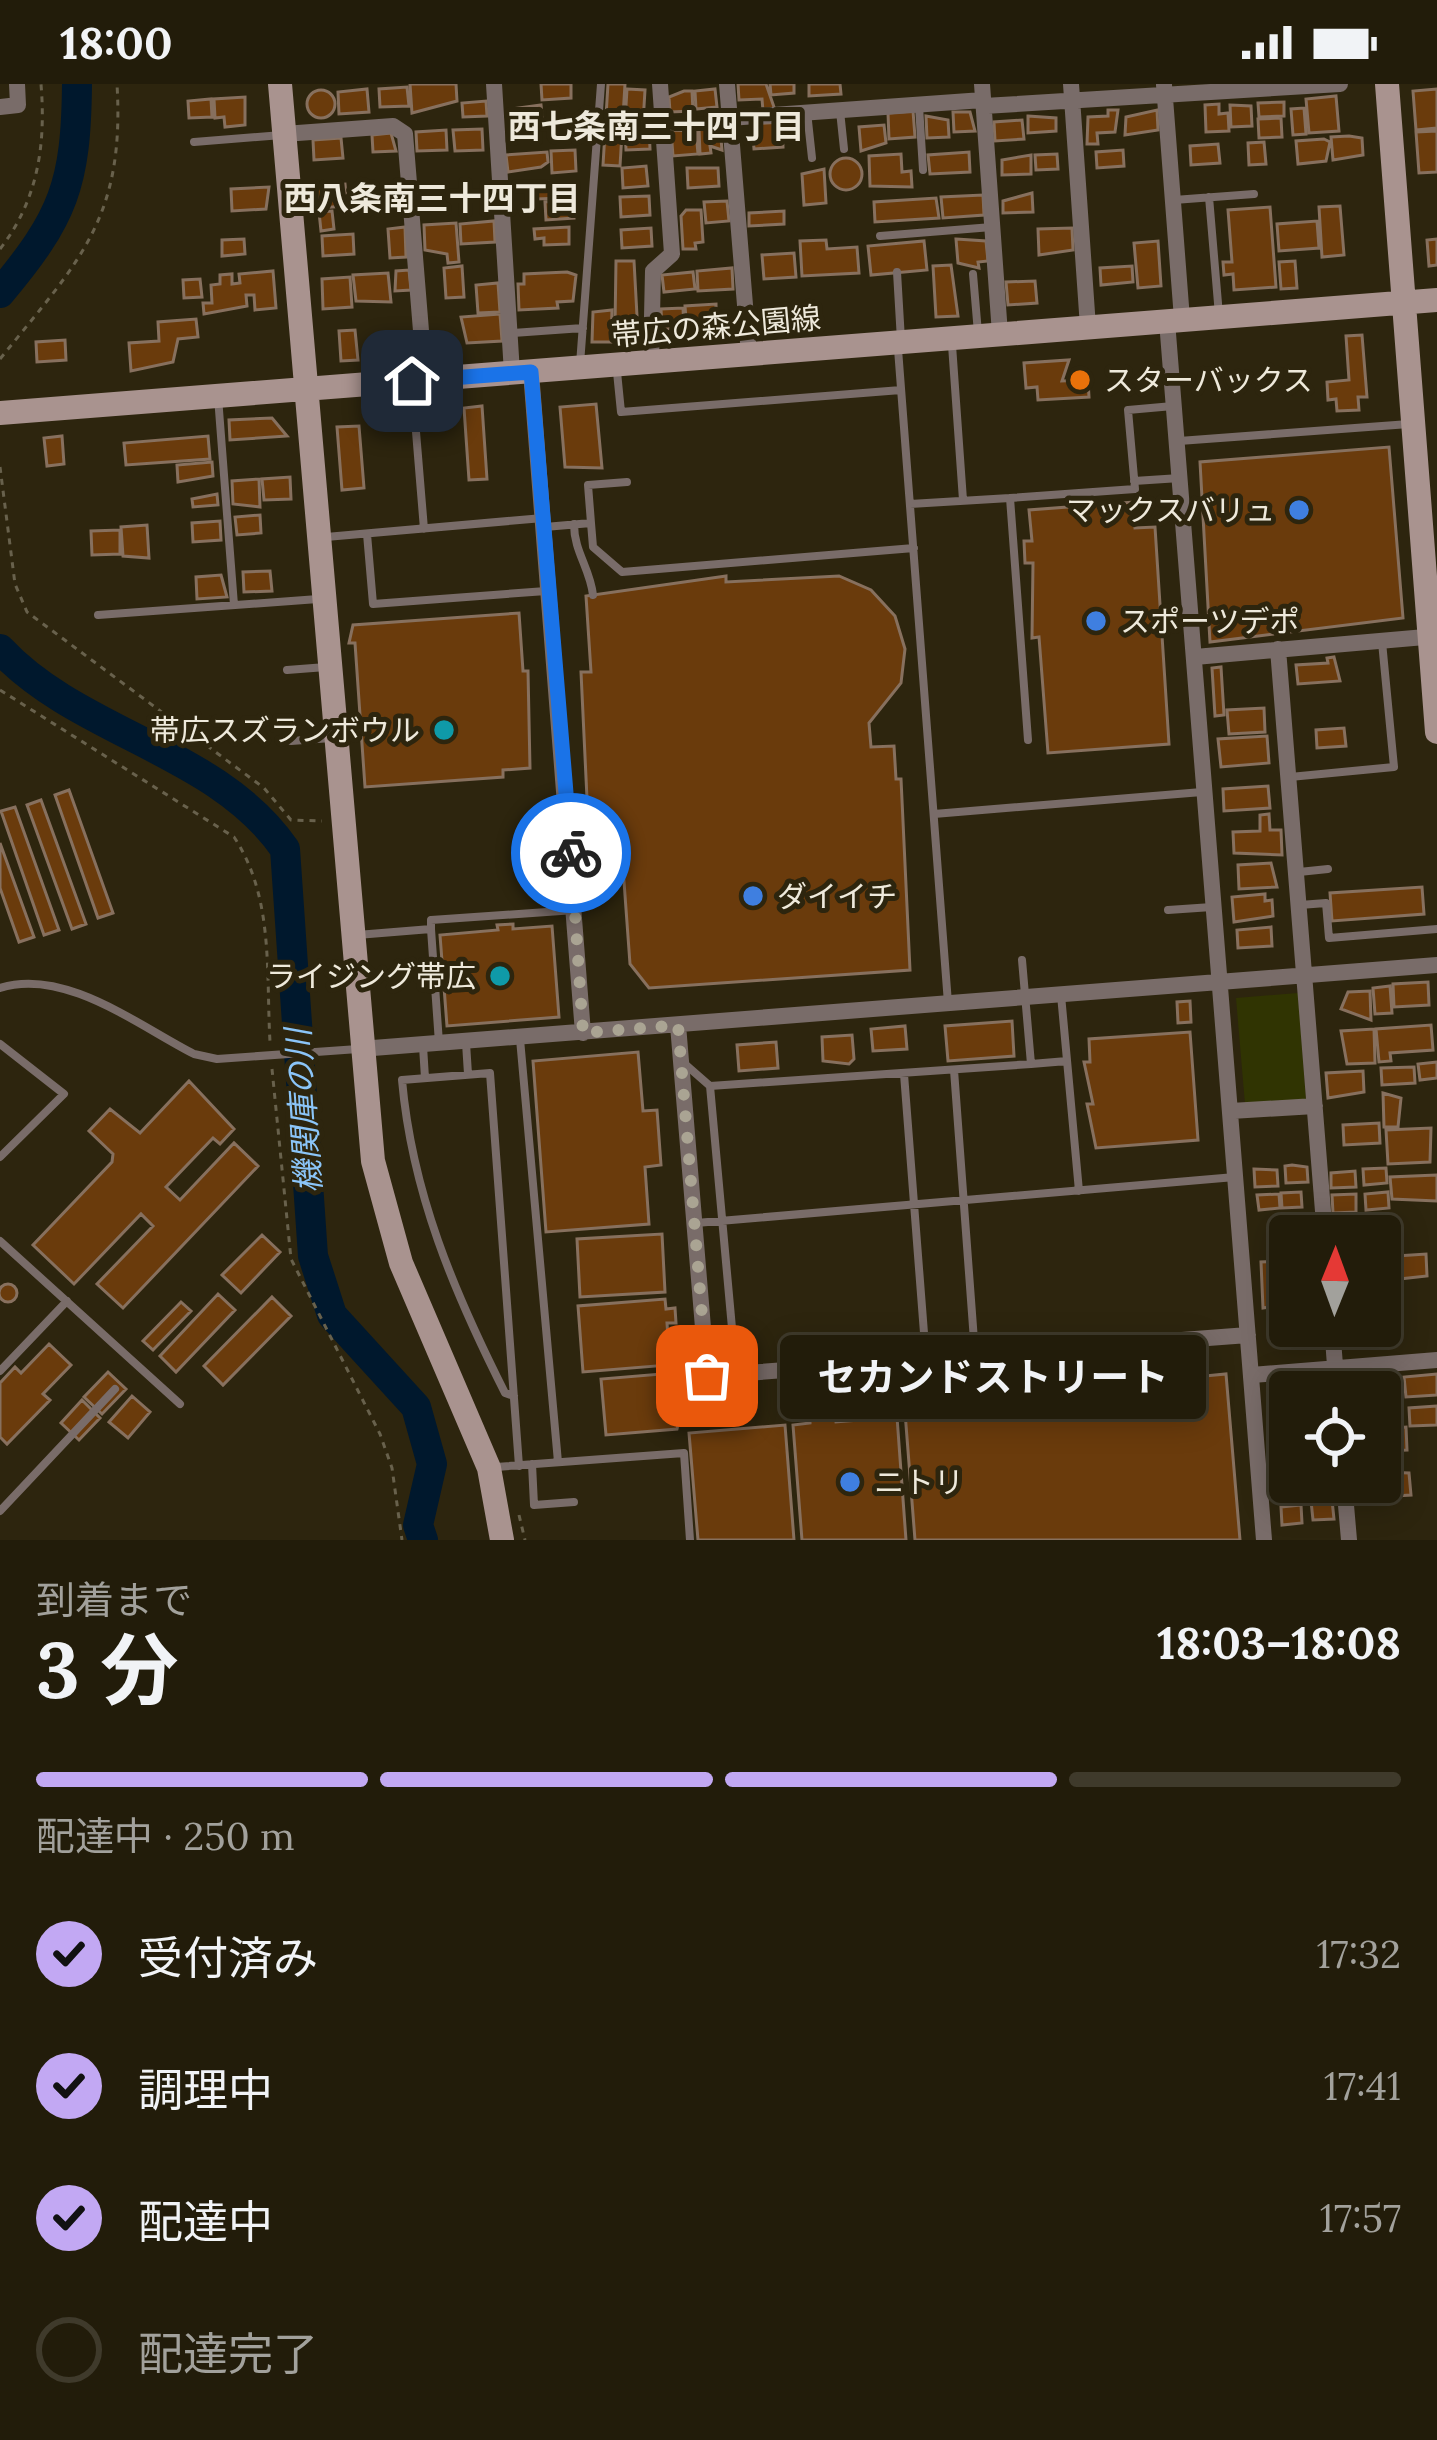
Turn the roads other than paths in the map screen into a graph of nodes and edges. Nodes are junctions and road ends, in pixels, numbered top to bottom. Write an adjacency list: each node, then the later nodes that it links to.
1 (17, 84): 13 (street)
2 (280, 84): 17 (street)
3 (494, 84): 35 (street)
4 (601, 84): 34 (lane)
5 (660, 84): 40 (street)
6 (727, 84): 16 (street)
7 (1340, 84): 9 (street)
8 (1387, 84): 30 (street)
9 (1164, 89): 10 (street); 24 (street)
10 (1071, 92): 11 (street); 33 (street)
11 (983, 96): 12 (street); 25 (street)
12 (919, 104): 14 (street); 21 (lane)
13 (0, 106)
14 (840, 109): 15 (street); 19 (lane)
15 (807, 112): 16 (street); 20 (lane)
16 (729, 118): 39 (street)
17 (284, 134): 18 (lane); 44 (street); 45 (street)
18 (194, 142)
19 (844, 149)
20 (812, 158)
21 (923, 170)
22 (1254, 194): 23 (lane)
23 (1209, 197): 24 (lane); 31 (lane)
24 (1172, 200): 32 (street)
25 (993, 226): 26 (lane); 36 (street)
26 (880, 236)
27 (897, 272): 38 (lane)
28 (974, 274): 36 (lane)
29 (1437, 300): 30 (street, 帯広の森公園線)
30 (1403, 303): 31 (street, 帯広の森公園線); 50 (street)
31 (1219, 316): 32 (street, 帯広の森公園線)
32 (1174, 320): 33 (street, 帯広の森公園線); 48 (street)
33 (1088, 327): 36 (street, 帯広の森公園線)
34 (583, 328): 35 (lane); 42 (lane)
35 (510, 333): 43 (street)
36 (989, 335): 37 (street, 帯広の森公園線)
37 (951, 338): 38 (street, 帯広の森公園線); 56 (lane)
38 (900, 342): 39 (street, 帯広の森公園線); 46 (lane)
39 (748, 354): 40 (street, 帯広の森公園線)
40 (652, 362): 41 (street, 帯広の森公園線)
41 (616, 364): 42 (street, 帯広の森公園線); 46 (lane)
42 (580, 367): 43 (street, 帯広の森公園線)
43 (522, 372): 44 (street, 帯広の森公園線); 58 (street)
44 (418, 381): 45 (street, 帯広の森公園線); 61 (lane)
45 (307, 389): 47 (street, 帯広の森公園線); 63 (street)
46 (901, 390): 57 (lane)
47 (218, 396): 49 (street, 帯広の森公園線); 68 (lane)
48 (1175, 406): 51 (street); 53 (lane)
49 (0, 413)
50 (1413, 423): 51 (lane); 70 (street)
51 (1178, 441): 52 (street)
52 (1180, 478): 53 (lane); 73 (street)
53 (1134, 481): 55 (lane)
54 (628, 482): 59 (lane)
55 (1010, 498): 56 (lane); 78 (lane)
56 (963, 500): 57 (lane)
57 (910, 504): 64 (lane)
58 (543, 522): 60 (lane); 61 (lane); 65 (street)
59 (591, 523): 60 (lane); 64 (lane)
60 (574, 524): 66 (lane)
61 (424, 529): 62 (lane)
62 (367, 534): 63 (lane); 65 (lane)
63 (318, 538): 67 (street)
64 (914, 548): 82 (lane)
65 (549, 590): 83 (street)
66 (593, 595)
67 (323, 598): 68 (lane); 74 (street)
68 (234, 605): 69 (lane)
69 (98, 615)
70 (1434, 637): 71 (street); 76 (street)
71 (1382, 641): 72 (street); 80 (lane)
72 (1278, 649): 73 (street); 80 (street)
73 (1195, 657): 81 (street)
74 (328, 667): 75 (lane); 77 (street)
75 (286, 670)
76 (1437, 732)
77 (334, 738): 79 (lane); 93 (street)
78 (1028, 740)
79 (291, 741)
80 (1288, 777): 86 (street)
81 (1205, 791): 82 (lane); 88 (street)
82 (934, 814): 101 (lane)
83 (568, 818): 84 (lane); 89 (street)
84 (532, 820)
85 (1328, 869): 86 (lane)
86 (1296, 872): 87 (street)
87 (1298, 905): 92 (lane); 96 (street)
88 (1214, 907): 90 (lane); 97 (street)
89 (575, 910): 91 (lane); 103 (street)
90 (1168, 910)
91 (431, 929): 93 (lane); 107 (lane)
92 (1437, 929)
93 (350, 936): 108 (street)
94 (1022, 960): 100 (lane)
95 (1437, 964): 96 (street)
96 (1304, 976): 97 (street); 117 (street)
97 (1220, 982): 99 (street); 118 (street)
98 (0, 988): 108 (lane)
99 (1061, 994): 100 (street); 110 (lane)
100 (1026, 998): 101 (street); 111 (lane)
101 (948, 1003): 102 (street)
102 (678, 1025): 103 (street); 109 (street)
103 (583, 1033): 104 (street)
104 (520, 1037): 105 (street); 141 (lane)
105 (466, 1041): 107 (street); 113 (lane)
106 (0, 1044): 119 (lane)
107 (431, 1044): 108 (street); 115 (lane)
108 (360, 1049): 144 (street)
109 (680, 1060): 116 (lane); 126 (street)
110 (1067, 1060): 111 (lane); 121 (lane)
111 (1031, 1064): 112 (lane)
112 (954, 1070): 114 (lane); 122 (lane)
113 (468, 1074): 115 (lane); 139 (lane)
114 (904, 1074): 116 (lane); 123 (lane)
115 (425, 1078): 139 (lane)
116 (710, 1086): 125 (lane)
117 (1315, 1106): 118 (street); 124 (street)
118 (1231, 1111): 120 (street)
119 (0, 1157)
120 (1235, 1177): 121 (lane); 129 (street)
121 (1079, 1191): 122 (lane)
122 (964, 1201): 123 (lane); 131 (lane)
123 (914, 1205): 125 (lane); 132 (lane)
124 (1323, 1215)
125 (723, 1220): 126 (lane); 136 (lane)
126 (694, 1223): 136 (street)
127 (0, 1240): 128 (lane)
128 (67, 1301): 135 (lane); 140 (lane)
129 (1248, 1336): 131 (street); 137 (street)
130 (1333, 1347): 134 (street)
131 (975, 1355): 132 (street)
132 (926, 1359): 136 (street)
133 (1437, 1360): 134 (street)
134 (1335, 1369): 137 (street)
135 (0, 1371)
136 (736, 1374)
137 (1252, 1375): 150 (street)
138 (115, 1389): 147 (lane)
139 (514, 1396): 143 (lane)
140 (180, 1403)
141 (558, 1462): 142 (lane); 149 (lane)
142 (532, 1464): 143 (lane); 145 (lane)
143 (519, 1466): 144 (lane)
144 (489, 1468): 148 (street)
145 (574, 1502)
146 (1346, 1503): 151 (street)
147 (0, 1511)
148 (502, 1540)
149 (690, 1540)
150 (1264, 1540)
151 (1349, 1540)

